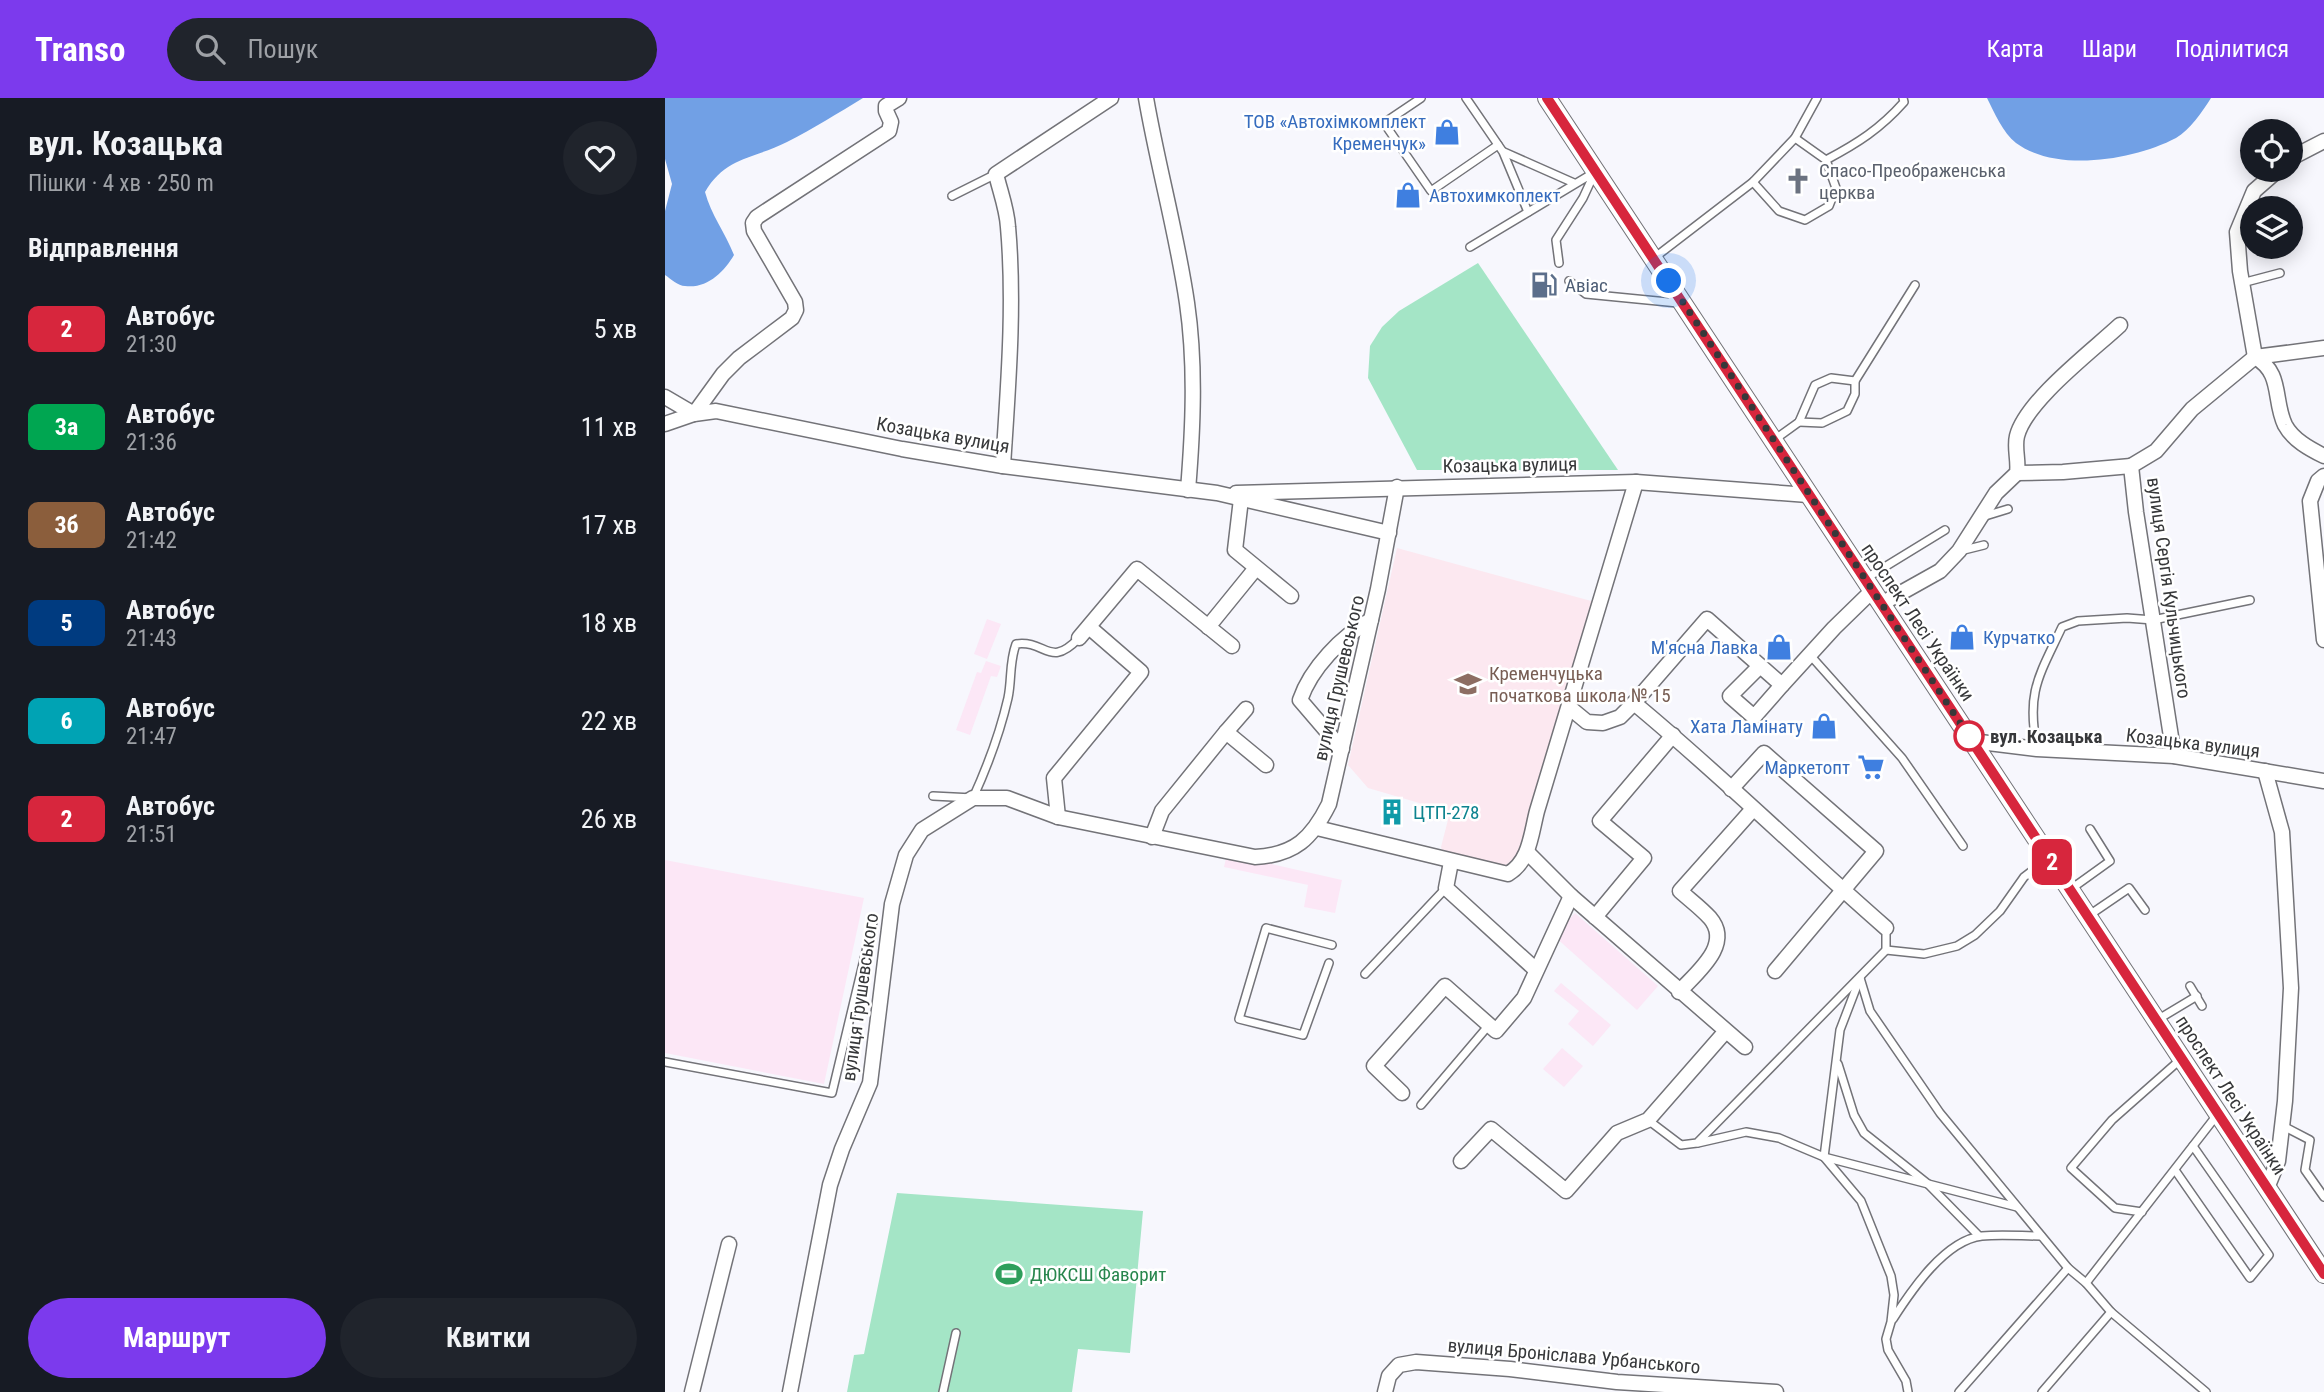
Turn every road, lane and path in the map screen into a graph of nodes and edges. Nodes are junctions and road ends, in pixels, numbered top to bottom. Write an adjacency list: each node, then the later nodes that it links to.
1 (899, 98): 34 (street)
2 (1111, 98): 15 (street)
3 (1146, 98): 45 (street)
4 (1421, 98): 11 (lane)
5 (1466, 98): 11 (lane)
6 (1547, 98): 14 (street, проспект Лесі Українки)
7 (1817, 98): 9 (lane)
8 (1903, 98): 13 (lane)
9 (1795, 138): 13 (lane); 16 (lane)
10 (2324, 141): 12 (street)
11 (1501, 148): 18 (lane); 20 (lane)
12 (2303, 152)
13 (1826, 160): 16 (lane)
14 (1595, 172): 18 (lane); 22 (street, проспект Лесі Українки); 23 (lane)
15 (996, 174): 19 (lane); 39 (street)
16 (1753, 182): 22 (lane)
17 (2264, 182): 26 (street)
18 (1574, 183): 20 (lane)
19 (952, 196)
20 (1528, 212): 21 (lane)
21 (1471, 247)
22 (1654, 259): 28 (street, проспект Лесі Українки)
23 (1559, 263)
24 (2280, 273): 26 (lane)
25 (1569, 281): 28 (lane)
26 (2242, 283): 31 (street)
27 (1915, 285): 32 (lane)
28 (1684, 304): 37 (street, проспект Лесі Українки)
29 (2120, 325): 41 (street)
30 (2324, 348): 31 (street)
31 (2255, 357): 38 (street); 40 (street, вулиця Сергія Кульчицького)
32 (1855, 381): 35 (lane); 35 (lane)
33 (665, 397): 34 (street)
34 (694, 414): 36 (street, Козацька вулиця); 39 (street, Козацька вулиця)
35 (1799, 422): 37 (lane)
36 (665, 425)
37 (1774, 441): 47 (street, проспект Лесі Українки)
38 (2324, 456)
39 (1003, 466): 45 (street, Козацька вулиця)
40 (2131, 466): 41 (street); 60 (street, вулиця Сергія Кульчицького)
41 (2017, 474): 50 (street)
42 (2324, 476): 63 (street)
43 (1636, 482): 44 (street, Козацька вулиця); 47 (street, Козацька вулиця); 69 (street)
44 (1397, 486): 46 (street, Козацька вулиця); 52 (street, вулиця Грушевського)
45 (1188, 490): 46 (street, Козацька вулиця)
46 (1217, 493): 48 (street, Козацька вулиця)
47 (1808, 495): 56 (street, проспект Лесі Українки)
48 (1241, 499): 52 (street, Козацька вулиця); 55 (street)
49 (2008, 509): 50 (lane)
50 (1978, 518): 54 (street)
51 (1945, 530): 56 (lane)
52 (1389, 533): 59 (street, вулиця Грушевського)
53 (1984, 545): 54 (lane)
54 (1959, 551): 56 (street)
55 (1256, 568): 57 (street); 61 (street)
56 (1873, 592): 65 (street); 73 (street, проспект Лесі Українки)
57 (1291, 596)
58 (2250, 600): 60 (lane)
59 (1371, 620): 74 (street, вулиця Грушевського); 74 (street)
60 (2154, 620): 75 (lane); 76 (street, вулиця Сергія Кульчицького)
61 (1207, 627): 62 (street); 64 (street)
62 (1084, 633): 82 (lane); 84 (street)
63 (2324, 640)
64 (1232, 646)
65 (1810, 655): 67 (street); 88 (lane)
66 (1760, 666): 67 (street); 67 (street); 68 (street)
67 (1782, 685)
68 (1635, 703): 69 (street); 72 (street)
69 (1570, 708): 89 (street)
70 (1246, 709): 71 (street)
71 (1226, 732): 77 (street); 87 (street)
72 (1673, 735): 80 (street); 98 (street)
73 (1972, 741): 75 (street, Козацька вулиця); 90 (street, проспект Лесі Українки)
74 (1342, 749): 85 (street, вулиця Грушевського)
75 (2037, 749): 76 (street, Козацька вулиця)
76 (2174, 756): 78 (street, Козацька вулиця)
77 (1266, 765)
78 (2265, 771): 79 (street, Козацька вулиця); 123 (street)
79 (2324, 781)
80 (1731, 789): 83 (street); 94 (street)
81 (933, 796): 82 (lane)
82 (973, 798): 84 (street); 145 (street, вулиця Грушевського)
83 (1753, 809): 94 (street); 109 (street)
84 (1058, 817): 87 (street)
85 (1317, 828): 87 (street); 91 (street)
86 (2090, 829): 93 (lane)
87 (1152, 837)
88 (1963, 846)
89 (1527, 852): 91 (street); 95 (street)
90 (2049, 858): 93 (street, проспект Лесі Українки); 102 (lane)
91 (1451, 862): 92 (street)
92 (1446, 888): 104 (street); 106 (lane)
93 (2070, 889): 97 (street, проспект Лесі Українки)
94 (1843, 891): 100 (street); 105 (street)
95 (1570, 896): 98 (street); 104 (street)
96 (2145, 910): 97 (lane)
97 (2088, 916): 112 (street, проспект Лесі Українки)
98 (1595, 917): 109 (street)
99 (873, 922): 118 (lane)
100 (1886, 928): 102 (lane)
101 (1332, 945): 103 (lane)
102 (1886, 950): 107 (lane)
103 (1329, 963)
104 (1536, 970): 113 (street)
105 (1775, 971)
106 (1365, 974)
107 (1860, 978): 117 (lane); 124 (lane); 132 (lane)
108 (2190, 986): 110 (lane)
109 (1679, 992): 114 (street)
110 (2196, 996): 111 (lane); 112 (lane)
111 (2202, 1006)
112 (2156, 1020): 116 (street, проспект Лесі Українки)
113 (1490, 1025): 119 (street); 120 (lane)
114 (1725, 1032): 115 (street); 122 (street)
115 (1745, 1047)
116 (2181, 1058): 121 (street, проспект Лесі Українки); 133 (lane)
117 (1837, 1059): 126 (lane); 129 (lane)
118 (665, 1062)
119 (1402, 1093)
120 (1422, 1105)
121 (2218, 1114): 125 (lane); 130 (street, проспект Лесі Українки)
122 (1647, 1120): 124 (lane); 127 (street)
123 (2282, 1126): 130 (street); 131 (lane)
124 (1697, 1143): 126 (lane)
125 (2193, 1146): 128 (lane); 128 (lane)
126 (1824, 1157): 129 (lane); 142 (lane)
127 (1461, 1161)
128 (2175, 1170): 133 (lane)
129 (1928, 1184): 132 (lane); 134 (lane)
130 (2267, 1188): 137 (street, проспект Лесі Українки)
131 (2324, 1197)
132 (2017, 1207): 135 (lane)
133 (2142, 1212): 140 (lane)
134 (1979, 1236): 135 (lane); 142 (lane)
135 (2041, 1236): 138 (lane)
136 (729, 1244): 144 (street)
137 (2318, 1254): 139 (street, проспект Лесі Українки)
138 (2068, 1268): 140 (lane); 150 (lane)
139 (2324, 1274)
140 (2086, 1283): 141 (lane)
141 (2111, 1312): 151 (lane); 152 (lane)
142 (1891, 1322): 149 (lane)
143 (957, 1333): 146 (lane)
144 (692, 1392)
145 (790, 1392)
146 (943, 1392)
147 (1385, 1392): 148 (street, вулиця Броніслава Урбанського)
148 (1776, 1392)
149 (1908, 1392)
150 (1959, 1392)
151 (2042, 1392)
152 (2206, 1392)

